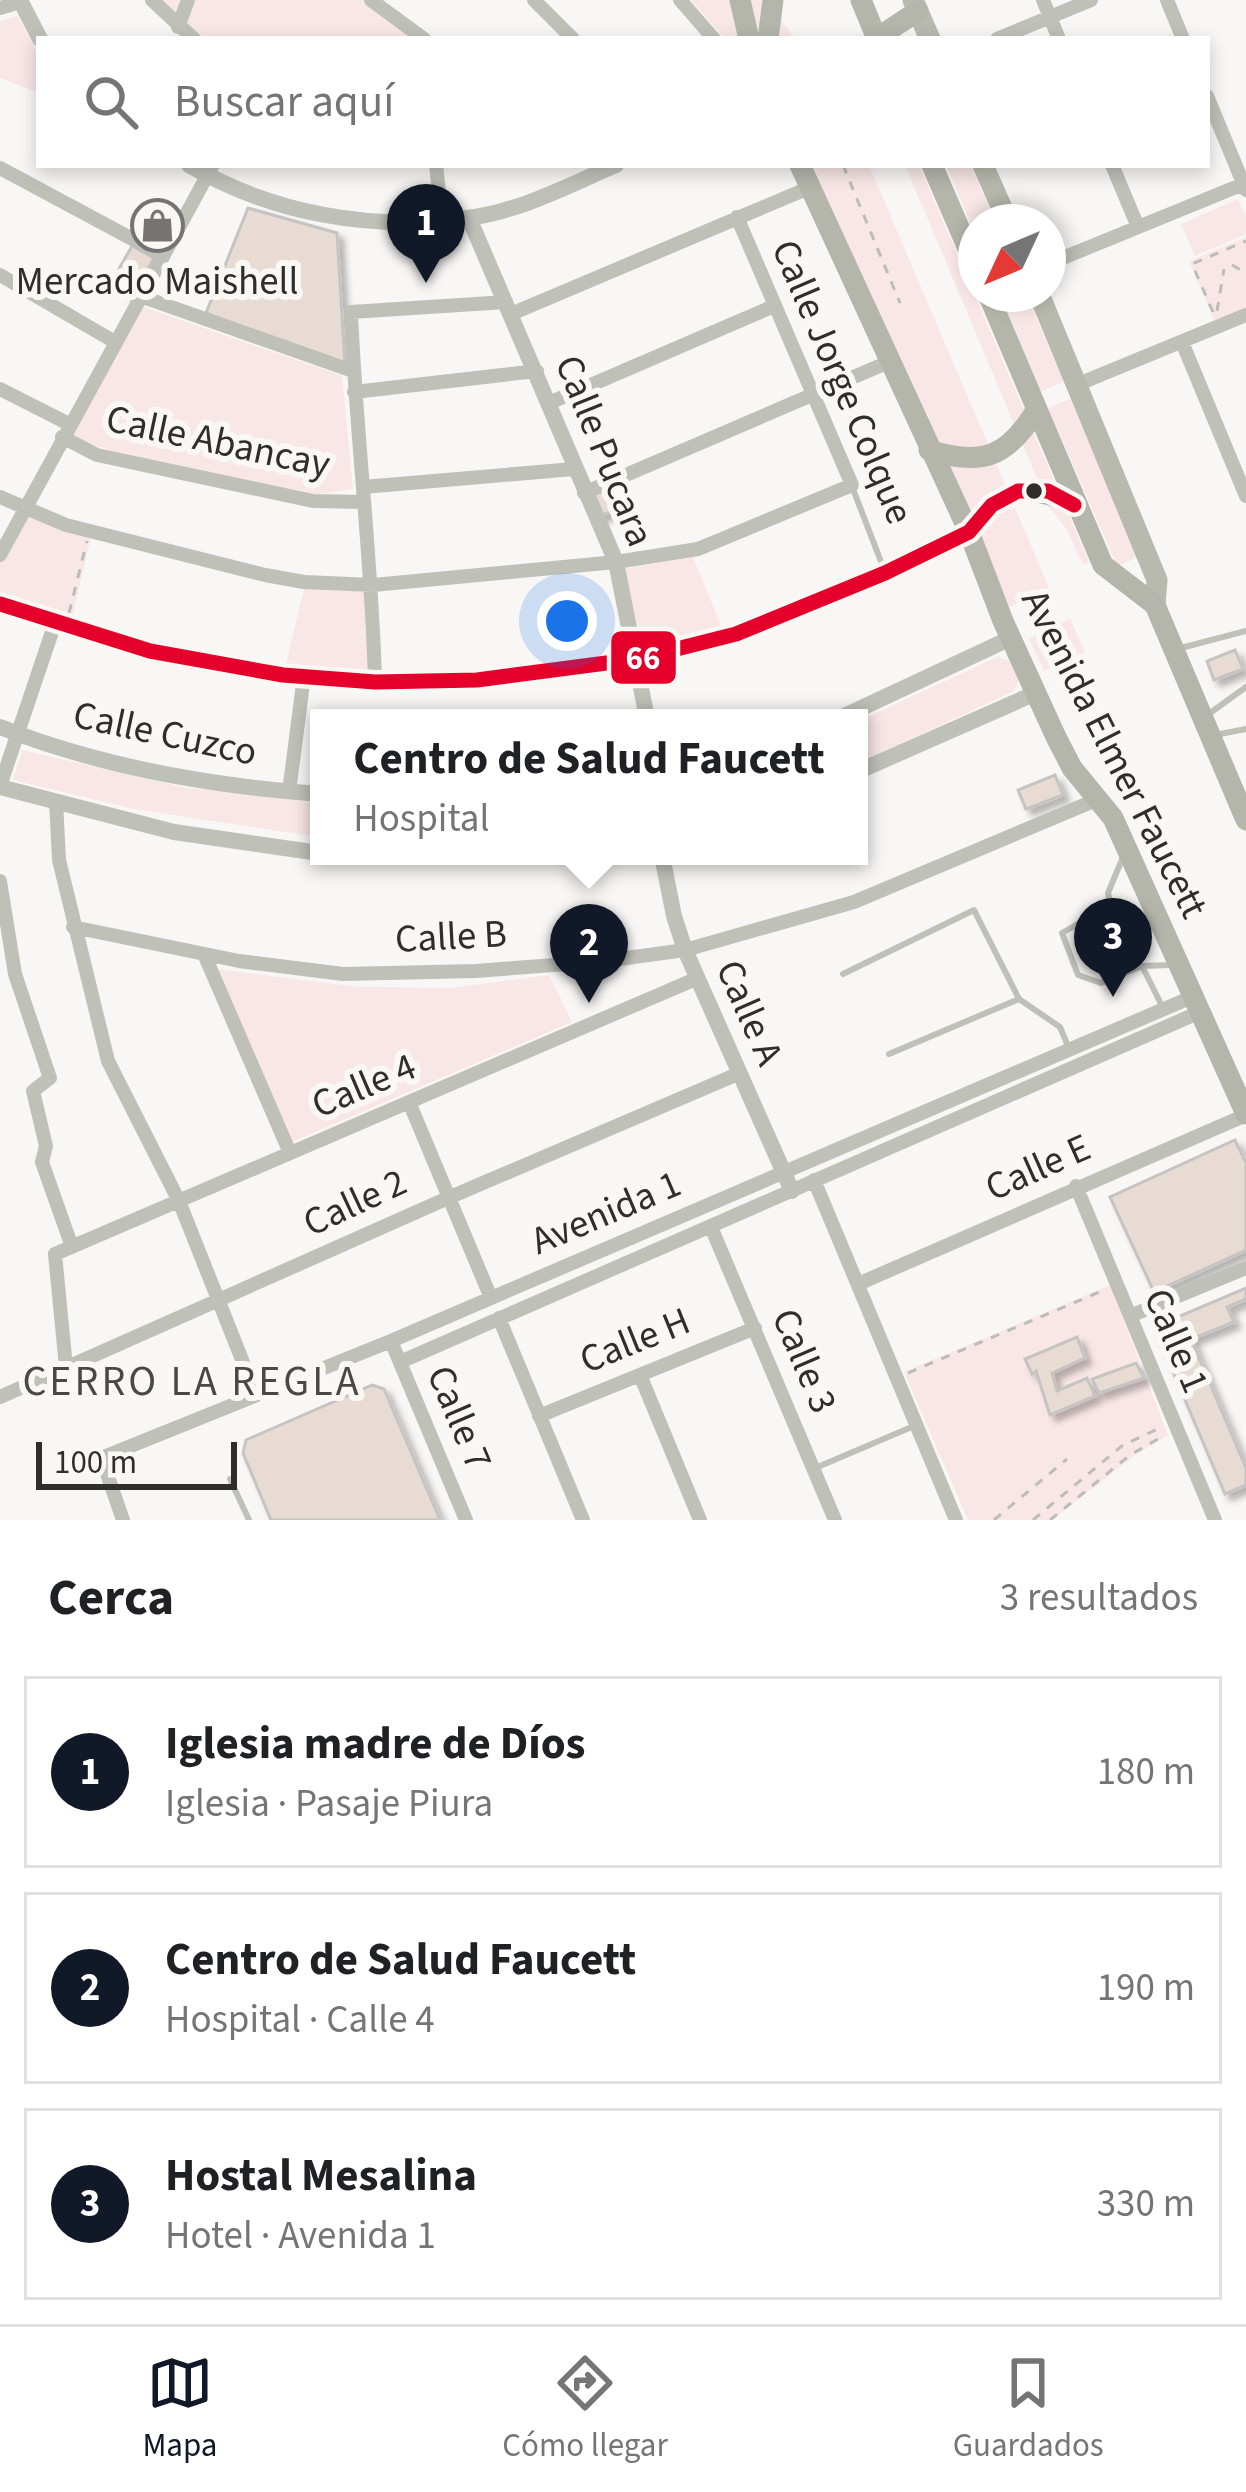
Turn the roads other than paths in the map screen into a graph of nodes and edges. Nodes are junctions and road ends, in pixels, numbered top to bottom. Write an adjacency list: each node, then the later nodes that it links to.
1 (152, 0): 16 (street)
2 (188, 0): 16 (street)
3 (371, 0): 19 (street)
4 (534, 0): 20 (street)
5 (680, 0): 21 (street)
6 (740, 0): 22 (highway)
7 (773, 0): 23 (highway)
8 (861, 0): 24 (highway)
9 (1043, 0): 15 (street)
10 (1091, 0): 15 (street)
11 (1167, 0): 29 (street)
12 (20, 1): 14 (street); 17 (street)
13 (916, 5): 25 (highway); 26 (main road)
14 (0, 8)
15 (1050, 17): 27 (street); 28 (street)
16 (178, 27): 18 (street)
17 (38, 36)
18 (190, 36)
19 (420, 36)
20 (570, 36)
21 (711, 36)
22 (747, 36)
23 (768, 36)
24 (876, 36)
25 (880, 36)
26 (928, 36)
27 (1004, 36)
28 (1058, 36)
29 (1183, 36)
30 (1210, 103): 39 (street)
31 (0, 168): 47 (street)
32 (436, 168): 44 (street)
33 (609, 168): 43 (street)
34 (802, 168): 40 (highway, Avenida Elmer Faucett)
35 (933, 168): 45 (highway)
36 (984, 168): 41 (main road)
37 (1113, 168): 46 (street)
38 (210, 170): 44 (street); 47 (street)
39 (1245, 186): 46 (street)
40 (811, 187): 42 (street); 58 (highway, Avenida Elmer Faucett)
41 (1000, 204)
42 (737, 217): 51 (street, Calle Jorge Colque); 52 (street)
43 (469, 218): 44 (street); 52 (street, Calle Pucara)
44 (442, 219)
45 (958, 225)
46 (1138, 227): 48 (street)
47 (162, 255): 50 (street)
48 (1066, 257)
49 (0, 275): 56 (street)
50 (140, 296): 56 (street); 59 (street)
51 (773, 306): 64 (street, Calle Jorge Colque); 65 (street)
52 (508, 308): 59 (street); 60 (street, Calle Pucara)
53 (996, 312): 66 (highway, Avenida Elmer Faucett)
54 (1046, 312): 61 (main road, Avenida Elmer Faucett)
55 (1246, 315): 57 (street)
56 (115, 342): 67 (street)
57 (1182, 342): 61 (street); 73 (street)
58 (891, 361): 64 (street); 68 (highway, Avenida Elmer Faucett)
59 (353, 371): 63 (street)
60 (537, 371): 63 (street); 65 (street, Calle Pucara)
61 (1076, 386): 83 (main road, Avenida Elmer Faucett)
62 (0, 389): 67 (street, Calle Abancay)
63 (354, 392): 72 (street)
64 (810, 394): 70 (street, Calle Jorge Colque); 71 (street)
65 (549, 403): 69 (street, Calle Pucara)
66 (1036, 409): 68 (highway); 75 (highway, Avenida Elmer Faucett)
67 (66, 430): 72 (street, Calle Abancay); 76 (street)
68 (929, 450): 77 (highway, Avenida Elmer Faucett)
69 (574, 469): 71 (street, Calle Pucara); 72 (street, Calle Abancay)
70 (851, 485): 79 (street); 80 (lane, Calle Jorge Colque)
71 (584, 493): 79 (street, Calle Pucara)
72 (363, 495): 81 (street)
73 (1246, 496)
74 (0, 497): 76 (street)
75 (1074, 505): 77 (highway); 83 (highway, Avenida Elmer Faucett)
76 (24, 510): 78 (street); 81 (street)
77 (969, 532): 80 (street); 86 (highway, Avenida Elmer Faucett)
78 (0, 556)
79 (616, 562): 81 (street); 88 (street, Calle Pucara)
80 (886, 573): 88 (street)
81 (373, 585): 90 (street)
82 (0, 604): 84 (street)
83 (1155, 605): 87 (highway, Avenida Elmer Faucett)
84 (55, 623): 89 (street); 97 (street)
85 (1246, 631): 87 (lane)
86 (1011, 638): 92 (highway, Avenida Elmer Faucett); 94 (street)
87 (1174, 650): 95 (highway, Avenida Elmer Faucett)
88 (638, 659): 90 (street); 93 (street, Calle Pucara)
89 (304, 676): 90 (street); 100 (street)
90 (375, 682)
91 (1246, 688): 95 (lane)
92 (1036, 692): 98 (street); 102 (highway, Avenida Elmer Faucett)
93 (646, 709)
94 (859, 709)
95 (1207, 727): 96 (lane); 104 (highway, Avenida Elmer Faucett)
96 (1246, 729)
97 (8, 730): 99 (street); 100 (street, Calle Cuzco)
98 (868, 767)
99 (0, 787): 103 (street)
100 (289, 792): 101 (street, Calle Cuzco)
101 (310, 793)
102 (1096, 800): 105 (highway, Avenida Elmer Faucett); 110 (street, Calle B)
103 (56, 801): 106 (street); 109 (street)
104 (1246, 820)
105 (1127, 849): 113 (highway, Avenida Elmer Faucett); 114 (lane)
106 (310, 853)
107 (664, 865): 110 (street, Calle A)
108 (0, 881): 133 (street)
109 (73, 927): 112 (street, Calle B); 131 (street)
110 (685, 950): 112 (street, Calle B); 116 (street, Calle A)
111 (1128, 950): 114 (lane)
112 (204, 954): 125 (street)
113 (1178, 964): 114 (lane); 118 (highway, Avenida Elmer Faucett)
114 (1142, 966): 119 (lane)
115 (843, 974): 117 (lane)
116 (698, 978): 122 (street, Calle A); 123 (street, Calle 4)
117 (1019, 998): 120 (lane); 121 (lane)
118 (1196, 1004): 119 (street, Avenida 1); 124 (highway, Avenida Elmer Faucett); 127 (street, Avenida 1)
119 (1163, 1010): 120 (street, Avenida 1)
120 (1070, 1050): 126 (street, Avenida 1)
121 (889, 1054)
122 (740, 1073): 126 (street, Calle A); 130 (street, Calle 2)
123 (410, 1102): 125 (street, Calle 4); 130 (street)
124 (1246, 1114): 128 (street, Calle E)
125 (290, 1153): 131 (street, Calle 4)
126 (784, 1173): 129 (street, Calle A); 136 (street, Avenida 1)
127 (814, 1180): 129 (street, Avenida 1); 135 (street)
128 (1076, 1186): 135 (street, Calle E); 138 (street, Calle 1)
129 (792, 1191): 132 (street, Avenida 1)
130 (448, 1198): 136 (street); 137 (street, Calle 2)
131 (178, 1201): 133 (street, Calle 4); 137 (street)
132 (711, 1227): 139 (street, Avenida 1); 140 (street, Calle 3)
133 (71, 1247): 143 (street, Calle 4)
134 (1246, 1268): 138 (street)
135 (858, 1283): 148 (street)
136 (491, 1298): 141 (street, Avenida 1)
137 (220, 1302): 143 (street, Calle 2); 145 (street)
138 (1130, 1316): 158 (street, Calle 1)
139 (499, 1318): 142 (street, Avenida 1); 147 (street)
140 (755, 1328): 144 (street, Calle H); 149 (street, Calle 3)
141 (391, 1341): 142 (street, Calle 7); 145 (street, Avenida 1)
142 (400, 1362): 153 (street, Calle 7)
143 (66, 1366): 146 (street, Calle 2)
144 (640, 1375): 147 (street, Calle H); 155 (street)
145 (256, 1395): 151 (street, Avenida 1)
146 (0, 1397)
147 (539, 1416): 154 (street)
148 (914, 1426): 149 (lane); 157 (street)
149 (813, 1469): 156 (street, Calle 3)
150 (230, 1478): 152 (lane)
151 (123, 1520)
152 (249, 1520)
153 (466, 1520)
154 (583, 1520)
155 (700, 1520)
156 (836, 1520)
157 (956, 1520)
158 (1215, 1520)

